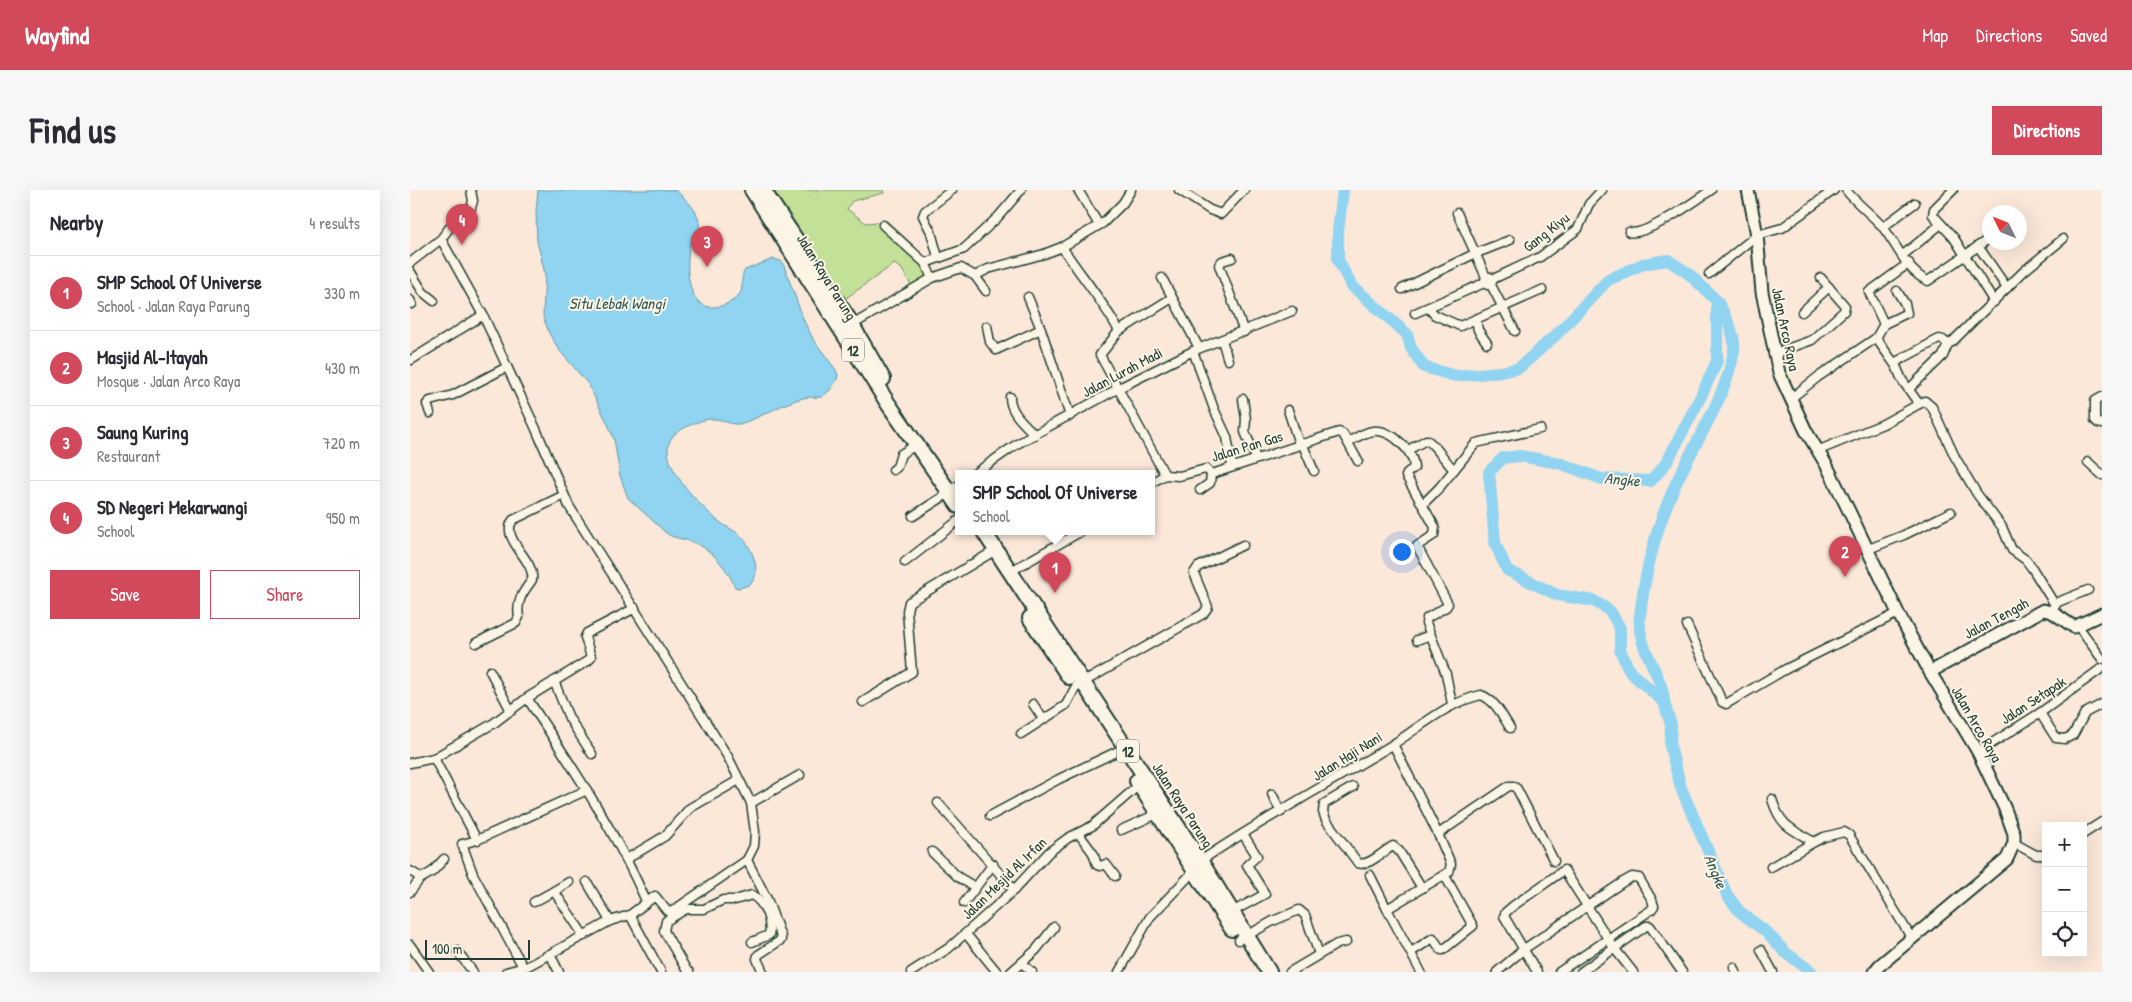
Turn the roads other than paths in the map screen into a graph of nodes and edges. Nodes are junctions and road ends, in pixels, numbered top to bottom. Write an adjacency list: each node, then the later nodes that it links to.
1 (471, 190): 24 (street)
2 (752, 190): 93 (highway, Jalan Raya Parung / 12)
3 (763, 190): 62 (highway, Jalan Raya Parung / 12)
4 (952, 190): 32 (street)
5 (1021, 190): 32 (street)
6 (1078, 190): 20 (street)
7 (1131, 190): 20 (street)
8 (1179, 190): 9 (street)
9 (1244, 190)
10 (1602, 190): 44 (street, Gang Kiyu)
11 (1711, 190): 22 (street)
12 (1748, 190): 23 (main road, Jalan Arco Raya)
13 (1834, 190): 23 (street)
14 (1846, 190): 21 (street)
15 (1954, 190): 18 (street)
16 (1915, 203): 21 (street)
17 (1457, 213): 30 (street)
18 (1941, 224): 31 (street); 33 (street)
19 (883, 225): 36 (street)
20 (1099, 225): 29 (street)
21 (1883, 227): 31 (street)
22 (1629, 232)
23 (1757, 235): 39 (street); 76 (main road, Jalan Arco Raya)
24 (441, 239): 35 (street); 60 (street)
25 (2063, 239): 46 (street)
26 (1510, 240): 30 (street)
27 (1982, 243): 28 (street)
28 (1978, 246): 33 (street); 46 (street)
29 (1062, 247): 40 (street); 68 (street)
30 (1474, 254): 44 (street); 47 (street)
31 (1903, 255): 37 (street)
32 (938, 257): 36 (street)
33 (1964, 257): 37 (street); 54 (street)
34 (1232, 258): 70 (street)
35 (410, 263)
36 (925, 263): 41 (street)
37 (1908, 263): 63 (street)
38 (410, 271): 53 (street)
39 (1709, 274)
40 (975, 276): 41 (street); 49 (street)
41 (932, 278): 62 (street)
42 (1162, 278): 52 (street)
43 (1821, 278): 45 (street)
44 (1488, 281): 55 (street, Gang Kiyu); 56 (street)
45 (1829, 287): 58 (street); 76 (street)
46 (2008, 288): 54 (street)
47 (1402, 289)
48 (1542, 290): 56 (street)
49 (986, 291)
50 (1897, 291): 63 (street)
51 (1028, 297): 66 (street)
52 (1172, 298): 68 (street); 75 (street)
53 (434, 301)
54 (1994, 302): 74 (street)
55 (1428, 308): 59 (street, Gang Kiyu); 65 (street)
56 (1502, 308): 61 (street); 69 (street)
57 (1292, 311): 70 (street, Jalan Lurah Madi)
58 (1802, 312)
59 (1415, 313)
60 (483, 315): 77 (street); 80 (street)
61 (1476, 319): 65 (street); 67 (street)
62 (852, 324): 93 (highway, Jalan Raya Parung / 12)
63 (1884, 324): 71 (street)
64 (987, 326): 66 (street)
65 (1460, 326): 67 (street)
66 (1041, 329): 92 (street)
67 (1478, 330): 73 (street)
68 (1119, 331): 83 (street)
69 (1514, 331)
70 (1244, 332): 72 (street, Jalan Lurah Madi)
71 (1876, 338): 79 (street); 88 (street)
72 (1222, 340): 75 (street, Jalan Lurah Madi); 78 (street)
73 (1488, 344)
74 (1948, 344): 79 (street); 84 (street)
75 (1196, 349): 81 (street, Jalan Lurah Madi); 105 (street)
76 (1773, 354): 88 (main road, Jalan Arco Raya)
77 (410, 360)
78 (1228, 360)
79 (1894, 363): 84 (street)
80 (507, 367): 91 (street); 116 (street)
81 (1141, 377): 82 (street); 83 (street, Jalan Lurah Madi)
82 (1144, 385)
83 (1119, 388): 92 (street, Jalan Lurah Madi); 110 (street)
84 (1909, 390): 89 (street)
85 (1010, 397): 96 (street)
86 (2102, 397): 94 (street)
87 (1243, 399): 102 (street)
88 (1790, 399): 101 (main road, Jalan Arco Raya)
89 (1919, 404): 101 (street); 131 (street)
90 (1288, 410): 98 (street)
91 (430, 413)
92 (1070, 416): 96 (street, Jalan Lurah Madi)
93 (906, 423): 99 (highway, Jalan Raya Parung / 12); 114 (highway, Jalan Raya Parung / 12)
94 (2102, 424)
95 (1540, 430): 108 (street)
96 (1036, 435): 107 (street, Jalan Lurah Madi)
97 (1348, 442): 98 (street, Jalan Pan Gas); 100 (street); 103 (street)
98 (1300, 444): 102 (street, Jalan Pan Gas); 109 (street)
99 (916, 445): 106 (street); 114 (highway, Jalan Raya Parung / 12)
100 (1408, 450): 108 (street); 117 (street)
101 (1818, 451): 125 (main road, Jalan Arco Raya)
102 (1256, 458): 105 (street, Jalan Pan Gas)
103 (1358, 462)
104 (2088, 462): 112 (street)
105 (1232, 466): 111 (street, Jalan Pan Gas)
106 (893, 470)
107 (980, 470)
108 (1454, 470): 117 (street)
109 (1314, 471)
110 (1165, 474): 111 (street, Jalan Pan Gas); 113 (street, Jalan Pan Gas)
111 (1211, 474): 115 (street)
112 (2102, 475)
113 (1155, 480)
114 (955, 490): 119 (street)
115 (1200, 490)
116 (564, 495): 130 (street); 138 (street)
117 (1423, 504): 136 (street)
118 (1951, 512): 125 (street)
119 (912, 516)
120 (955, 523): 127 (street)
121 (978, 535): 126 (highway, Jalan Raya Parung / 12)
122 (986, 535): 128 (highway, Jalan Raya Parung / 12)
123 (1075, 535): 128 (street)
124 (1243, 544): 144 (street)
125 (1866, 550): 132 (main road, Jalan Arco Raya)
126 (989, 554): 144 (highway, Jalan Raya Parung / 12); 146 (street)
127 (905, 562)
128 (1011, 571): 144 (highway, Jalan Raya Parung / 12)
129 (2088, 590): 131 (street)
130 (635, 608): 143 (street); 162 (street)
131 (2053, 608): 135 (main road, Jalan Tengah); 142 (main road, Jalan Tengah)
132 (1898, 613): 134 (street); 142 (main road, Jalan Arco Raya)
133 (2102, 614): 135 (main road)
134 (1687, 625)
135 (2078, 626): 139 (street)
136 (1430, 635): 137 (street); 148 (street)
137 (1417, 640)
138 (476, 643)
139 (2102, 659)
140 (2102, 668): 151 (street, Jalan Setapak)
141 (490, 671): 150 (street)
142 (1930, 672): 157 (main road, Jalan Arco Raya)
143 (554, 681): 145 (street); 158 (street)
144 (1079, 684): 152 (street); 156 (highway, Jalan Raya Parung / 12); 189 (highway, Jalan Raya Parung / 12)
145 (527, 698): 150 (street); 165 (street)
146 (863, 702)
147 (1033, 704): 152 (street)
148 (1452, 704): 153 (street, Jalan Haji Nani); 155 (street, Jalan Haji Nani)
149 (2102, 704): 151 (street)
150 (511, 711): 159 (street)
151 (2040, 713): 157 (street, Jalan Setapak)
152 (1043, 719): 154 (street)
153 (1510, 728)
154 (1021, 734)
155 (1392, 744): 170 (street, Jalan Haji Nani); 178 (street)
156 (1118, 751): 163 (highway, Jalan Raya Parung / 12); 172 (street)
157 (1978, 752): 181 (main road, Jalan Arco Raya)
158 (592, 754)
159 (434, 758): 160 (street); 179 (street)
160 (410, 763)
161 (800, 775): 168 (street)
162 (739, 780): 168 (street); 185 (street)
163 (1139, 785): 171 (highway, Jalan Raya Parung / 12); 176 (street, Jalan Mesjid Al Irfan)
164 (1353, 787): 199 (street)
165 (587, 790): 179 (street); 185 (street)
166 (1272, 794): 170 (street)
167 (1772, 799): 180 (street)
168 (751, 803): 186 (street)
169 (938, 803): 188 (street)
170 (1281, 812): 177 (street, Jalan Haji Nani)
171 (1157, 814): 174 (street); 189 (highway, Jalan Raya Parung / 12)
172 (990, 816)
173 (2102, 822): 175 (street)
174 (1121, 830)
175 (2087, 831)
176 (1079, 834): 193 (street); 200 (street, Jalan Mesjid Al Irfan)
177 (1244, 834): 189 (street, Jalan Haji Nani); 208 (street)
178 (1438, 834): 187 (street); 194 (street)
179 (477, 840): 228 (street)
180 (1814, 842): 190 (street); 216 (street)
181 (2014, 843): 183 (street); 216 (main road)
182 (932, 852): 198 (street)
183 (2042, 855)
184 (444, 859): 195 (street)
185 (625, 860): 204 (street)
186 (747, 860): 204 (street); 235 (street)
187 (1554, 861)
188 (993, 864): 198 (street); 200 (street)
189 (1195, 867): 208 (highway, Jalan Raya Parung / 12); 240 (street, Jalan Haji Nani)
190 (1771, 867)
191 (410, 871): 195 (street)
192 (1370, 875): 207 (street)
193 (1115, 876)
194 (1445, 876): 199 (street); 224 (street)
195 (420, 879): 202 (street)
196 (570, 882): 201 (street)
197 (588, 882): 210 (street)
198 (975, 887): 205 (street)
199 (1422, 888): 207 (street)
200 (1014, 890): 212 (street, Jalan Mesjid Al Irfan)
201 (554, 891): 203 (street); 213 (street)
202 (410, 892)
203 (534, 902)
204 (646, 902): 209 (street)
205 (964, 903)
206 (1588, 906): 215 (street); 215 (street); 221 (street); 221 (street)
207 (1387, 909): 224 (street)
208 (1228, 914): 214 (highway, Jalan Raya Parung / 12)
209 (630, 915): 210 (street); 233 (street)
210 (610, 921): 213 (street)
211 (1054, 927): 227 (street)
212 (966, 934): 236 (street, Jalan Mesjid Al Irfan); 237 (street)
213 (584, 936): 225 (street)
214 (1242, 938): 226 (street); 241 (highway, Jalan Raya Parung / 12); 242 (highway, Jalan Raya Parung / 12)
215 (1608, 938): 220 (street); 247 (street)
216 (1912, 939): 252 (main road)
217 (752, 942): 234 (street)
218 (1346, 942): 226 (street)
219 (410, 946): 229 (street)
220 (1614, 948): 248 (street); 249 (street); 250 (street)
221 (1524, 949): 245 (street); 246 (street)
222 (1761, 950): 251 (street)
223 (457, 951): 230 (street)
224 (1411, 952): 244 (street)
225 (550, 954): 228 (street); 232 (street)
226 (1319, 954): 243 (street)
227 (1022, 963): 238 (street); 239 (street)
228 (523, 967): 231 (street)
229 (427, 971)
230 (473, 972)
231 (506, 972)
232 (559, 972)
233 (661, 972)
234 (690, 972)
235 (763, 972)
236 (911, 972)
237 (997, 972)
238 (1011, 972)
239 (1032, 972)
240 (1119, 972)
241 (1260, 972)
242 (1269, 972)
243 (1290, 972)
244 (1421, 972)
245 (1497, 972)
246 (1537, 972)
247 (1559, 972)
248 (1581, 972)
249 (1634, 972)
250 (1682, 972)
251 (1773, 972)
252 (1874, 972)

